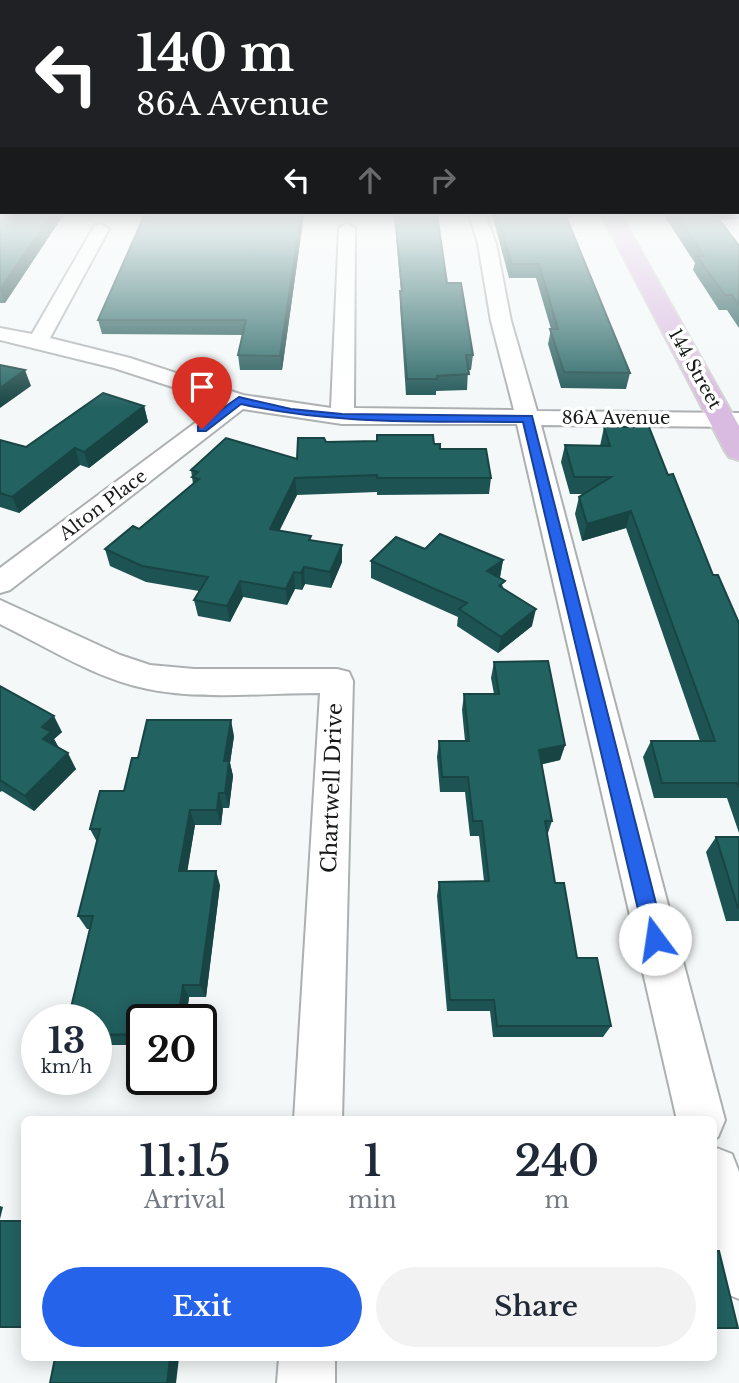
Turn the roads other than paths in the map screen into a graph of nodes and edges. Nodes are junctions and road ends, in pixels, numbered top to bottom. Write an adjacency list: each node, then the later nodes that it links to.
1 (73, 279): 6 (street)
2 (346, 279): 8 (street)
3 (493, 279): 9 (street)
4 (648, 279): 10 (main road, 144 Street)
5 (0, 334): 6 (street, 86A Avenue)
6 (38, 341): 7 (street, 86A Avenue)
7 (239, 401): 8 (street, 86A Avenue); 12 (street, Alton Place)
8 (342, 417): 9 (street, 86A Avenue)
9 (528, 419): 10 (street, 86A Avenue); 15 (street)
10 (731, 420): 11 (main road, 144 Street)
11 (739, 451)
12 (0, 583)
13 (0, 611): 14 (street, Chartwell Drive)
14 (318, 1116)
15 (700, 1116)
16 (717, 1184): 17 (street)
17 (739, 1272)
18 (307, 1361): 19 (street)
19 (306, 1383)

